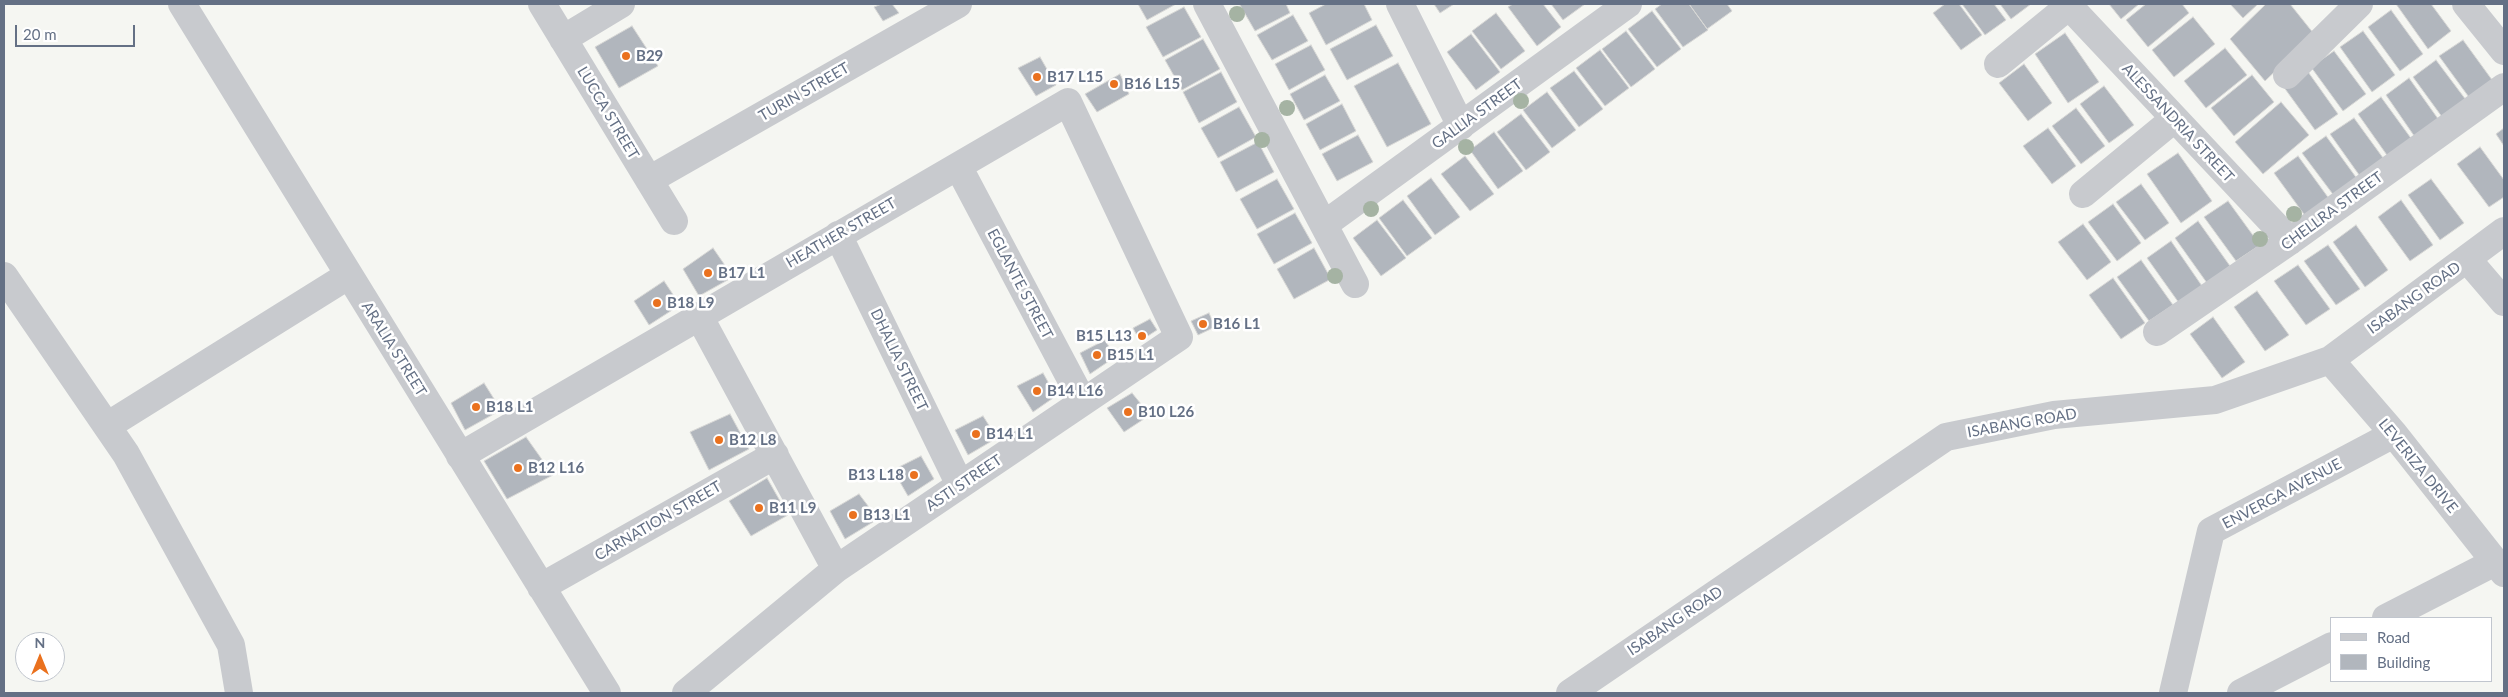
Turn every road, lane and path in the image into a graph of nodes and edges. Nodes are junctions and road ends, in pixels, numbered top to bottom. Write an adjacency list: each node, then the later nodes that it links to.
1 (182, 4): 27 (street, ARALIA STREET)
2 (542, 4): 11 (street, LUCCA STREET)
3 (621, 4): 11 (street)
4 (958, 4): 19 (street, TURIN STREET)
5 (1207, 4): 22 (street)
6 (1400, 4): 17 (street)
7 (1628, 4): 17 (street, GALLIA STREET)
8 (2466, 4): 12 (street)
9 (2068, 5): 13 (street); 16 (street, ALESSANDRIA STREET)
10 (2352, 6): 14 (street)
11 (563, 38): 19 (street, LUCCA STREET)
12 (2504, 51)
13 (1998, 64)
14 (2288, 75)
15 (2504, 87): 25 (street, CHELLRA STREET)
16 (2174, 119): 20 (street); 25 (street, ALESSANDRIA STREET)
17 (1461, 126): 22 (street, GALLIA STREET)
18 (958, 166): 24 (street, HEATHER STREET); 33 (street, HEATHER STREET); 35 (street, EGLANTE STREET)
19 (649, 180): 21 (street, LUCCA STREET)
20 (2083, 194)
21 (674, 221)
22 (1326, 224): 28 (street)
23 (2504, 231): 26 (street, ISABANG ROAD)
24 (838, 235): 31 (street, HEATHER STREET); 40 (street, DHALIA STREET)
25 (2290, 241): 32 (street, CHELLRA STREET)
26 (2467, 259): 30 (street); 34 (street, ISABANG ROAD)
27 (348, 275): 36 (street); 39 (street, ARALIA STREET)
28 (1355, 284)
29 (8, 290): 36 (street)
30 (2504, 302)
31 (699, 316): 38 (street); 39 (street, HEATHER STREET)
32 (2157, 332)
33 (1179, 337): 35 (street, ASTI STREET)
34 (2330, 360): 37 (street, LEVERIZA DRIVE); 49 (street, ISABANG ROAD)
35 (1082, 402): 40 (street, ASTI STREET)
36 (107, 426): 46 (street)
37 (2394, 434): 41 (street, LEVERIZA DRIVE); 50 (street, ENVERGA AVENUE)
38 (775, 455): 42 (street); 43 (street, CARNATION STREET)
39 (460, 456): 43 (street, ARALIA STREET)
40 (960, 486): 42 (street, ASTI STREET)
41 (2500, 568): 44 (street)
42 (836, 569): 48 (street, ASTI STREET)
43 (541, 587): 47 (street, ARALIA STREET)
44 (2388, 617)
45 (2330, 647): 51 (street)
46 (239, 693)
47 (607, 693)
48 (686, 693)
49 (1570, 693)
50 (2173, 693)
51 (2241, 693)

